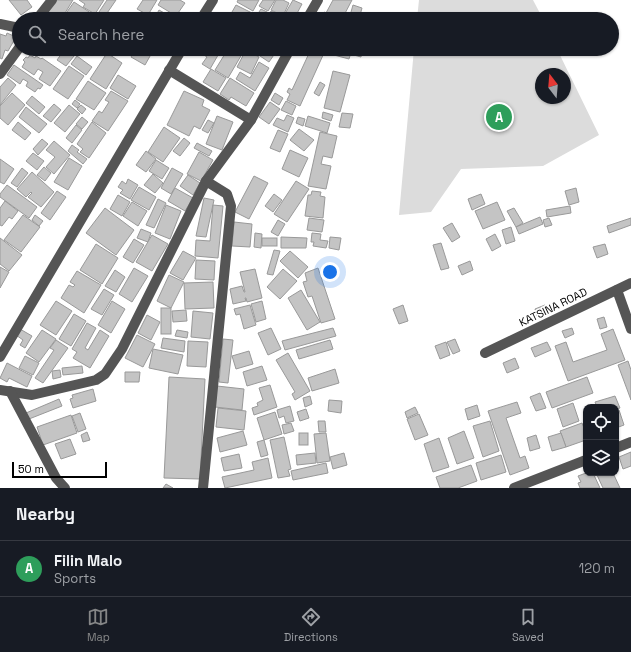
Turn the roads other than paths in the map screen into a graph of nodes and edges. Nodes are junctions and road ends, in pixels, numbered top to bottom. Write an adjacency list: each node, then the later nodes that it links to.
1 (52, 0): 4 (street)
2 (213, 0): 5 (street)
3 (318, 0): 6 (street)
4 (43, 12)
5 (205, 12)
6 (311, 12)
7 (0, 24): 8 (street)
8 (12, 27)
9 (13, 56): 13 (street)
10 (178, 56): 12 (street)
11 (286, 56): 14 (street)
12 (169, 70): 14 (street); 20 (street)
13 (0, 74)
14 (251, 120): 15 (street)
15 (206, 181): 21 (street); 26 (street)
16 (631, 283): 17 (street, KATSINA ROAD)
17 (617, 290): 18 (street); 19 (street, KATSINA ROAD)
18 (631, 330)
19 (485, 353)
20 (0, 357)
21 (5, 390): 25 (street)
22 (631, 442): 23 (street)
23 (619, 447)
24 (583, 461): 27 (street)
25 (65, 488)
26 (203, 488)
27 (514, 488)

